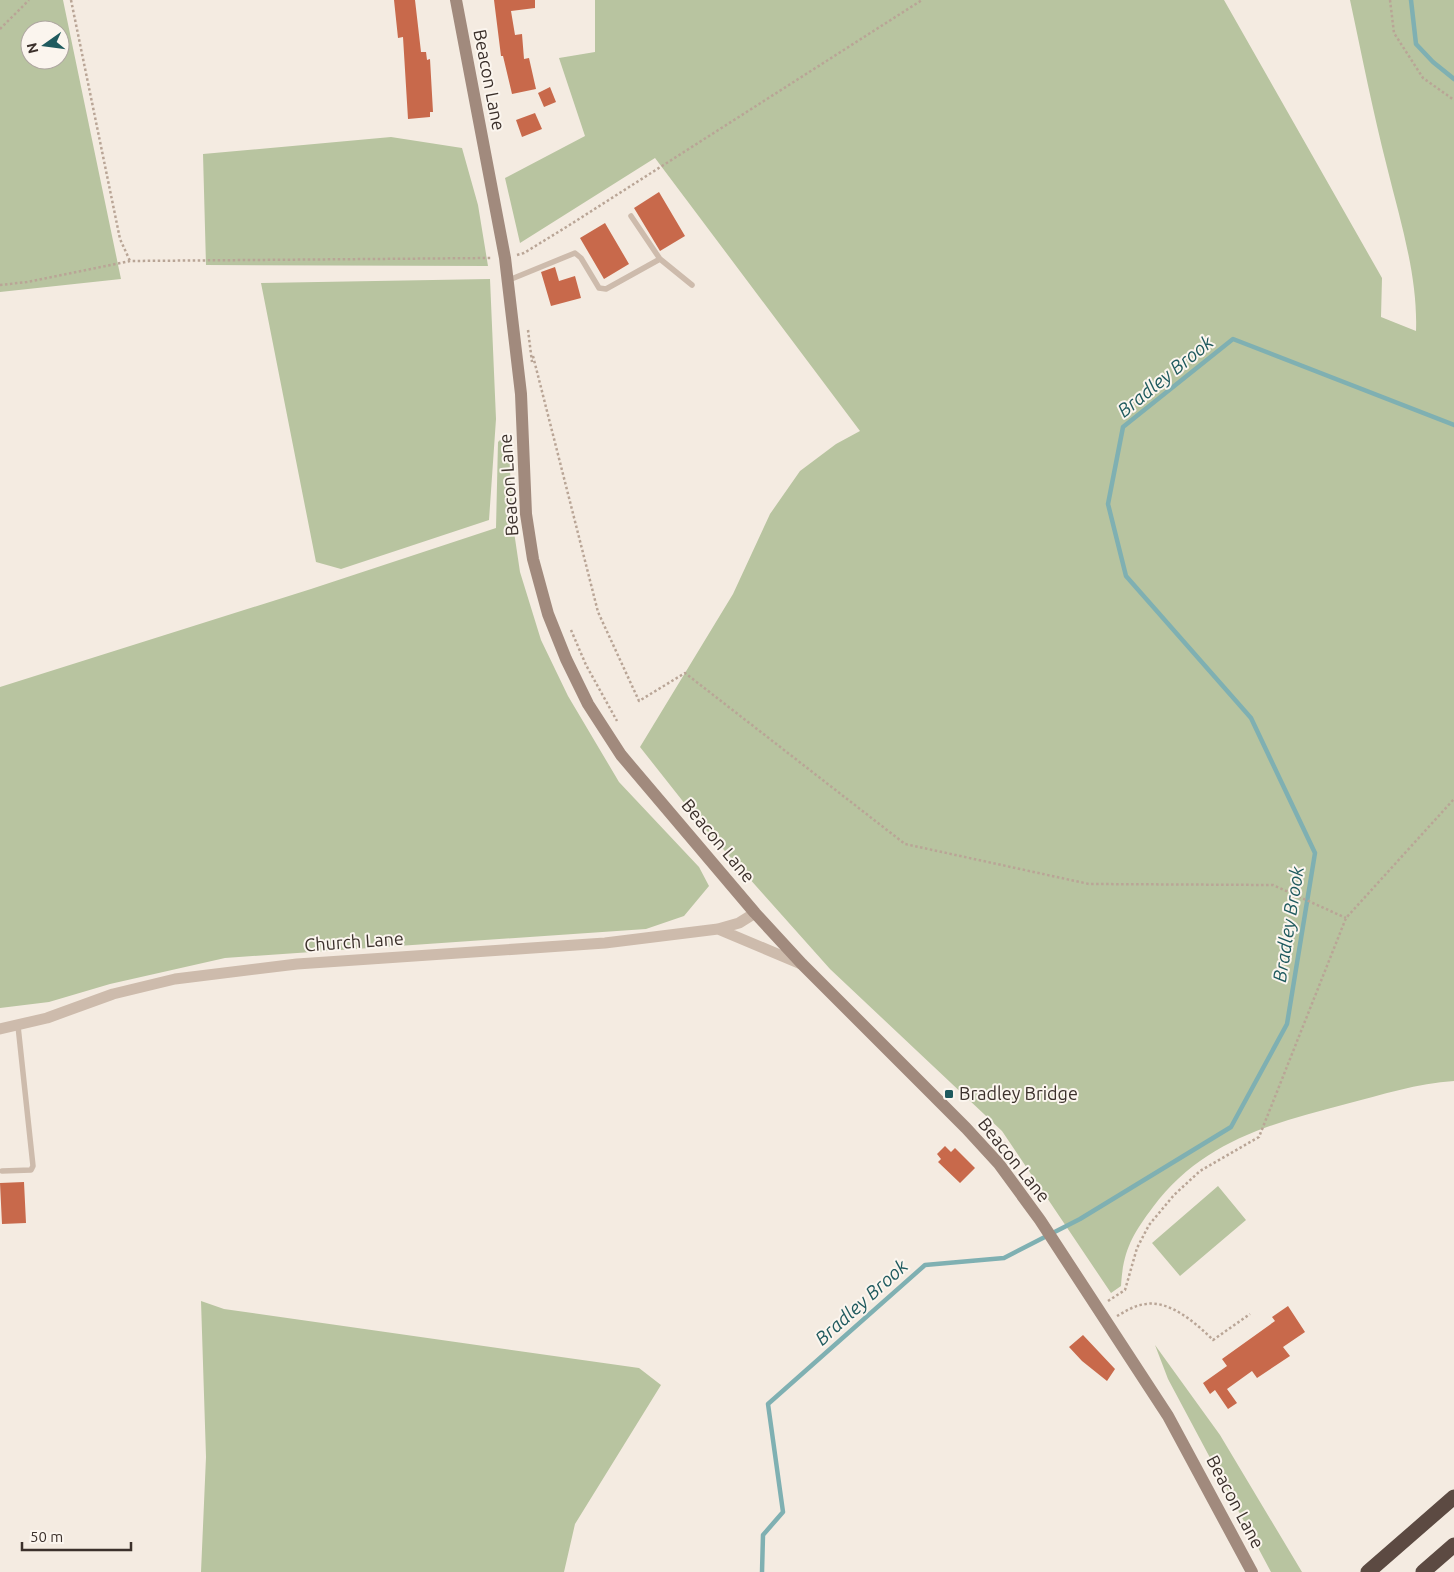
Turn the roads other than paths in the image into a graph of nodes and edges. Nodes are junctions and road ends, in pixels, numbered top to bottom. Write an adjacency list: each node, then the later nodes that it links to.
1 (456, 0): 4 (main road, Beacon Lane)
2 (631, 216): 3 (lane)
3 (660, 259): 4 (lane); 5 (lane)
4 (508, 280): 6 (main road, Beacon Lane)
5 (692, 286)
6 (755, 913): 7 (street, Church Lane); 8 (main road, Beacon Lane)
7 (718, 929): 8 (street, Church Lane); 9 (street, Church Lane)
8 (802, 964): 14 (main road, Beacon Lane)
9 (18, 1026): 10 (street, Church Lane); 11 (lane)
10 (0, 1029)
11 (2, 1171)
12 (1454, 1497): 15 (highway)
13 (1454, 1545): 16 (highway)
14 (1252, 1572)
15 (1368, 1572)
16 (1422, 1572)

